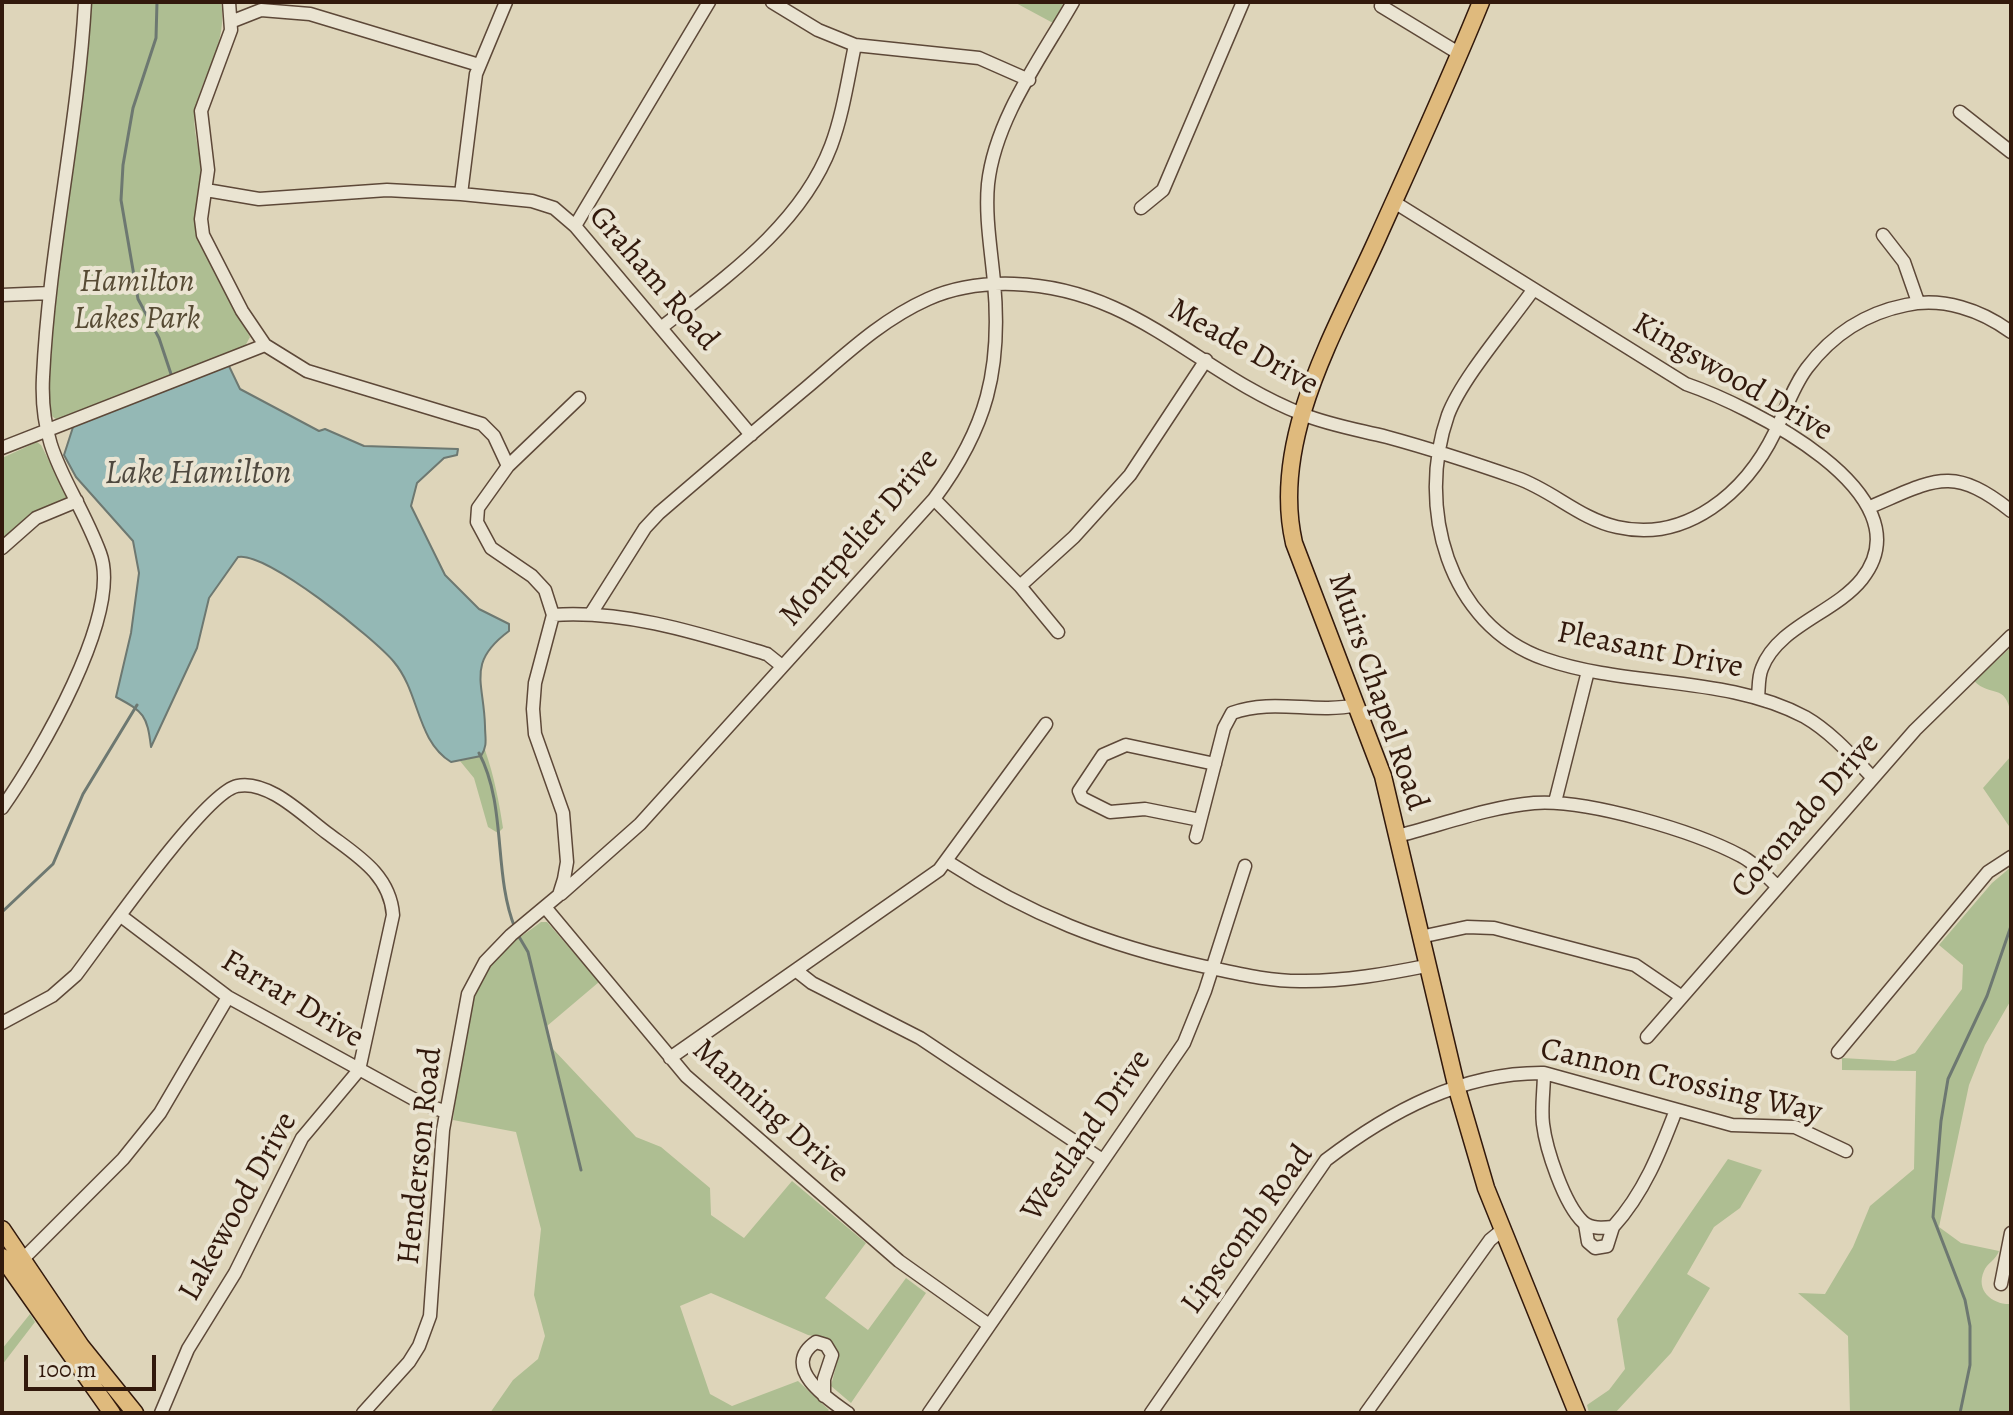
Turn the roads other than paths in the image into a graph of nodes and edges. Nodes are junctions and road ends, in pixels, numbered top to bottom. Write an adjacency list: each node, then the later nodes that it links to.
1 (85, 2): 25 (street)
2 (229, 2): 10 (street)
3 (506, 2): 13 (street)
4 (709, 2): 21 (street)
5 (772, 2): 11 (street)
6 (1073, 2): 14 (street, Montpelier Drive)
7 (1243, 2): 20 (street)
8 (1481, 2): 12 (main road, Muirs Chapel Road)
9 (1381, 6): 12 (street)
10 (233, 21): 13 (street); 17 (street)
11 (855, 45): 14 (street); 28 (street)
12 (1460, 54): 19 (main road, Muirs Chapel Road)
13 (479, 65): 18 (street)
14 (1029, 80): 23 (street, Montpelier Drive)
15 (1960, 112): 16 (street)
16 (2011, 152)
17 (206, 190): 18 (street, Graham Road); 30 (street)
18 (461, 194): 21 (street, Graham Road)
19 (1394, 202): 24 (street, Kingswood Drive); 33 (main road, Muirs Chapel Road)
20 (1141, 208)
21 (575, 226): 28 (street, Graham Road)
22 (1883, 235): 27 (street)
23 (994, 284): 31 (street, Meade Drive); 36 (street, Meade Drive); 40 (street, Montpelier Drive)
24 (1533, 290): 34 (street, Kingswood Drive); 38 (street, Pleasant Drive)
25 (50, 293): 26 (street); 35 (street)
26 (2, 295)
27 (1918, 302): 29 (street, Meade Drive); 34 (street, Meade Drive)
28 (662, 327): 36 (street, Graham Road)
29 (2011, 332)
30 (265, 345): 35 (street); 39 (street)
31 (1206, 360): 33 (street, Meade Drive); 45 (street)
32 (579, 398): 39 (street)
33 (1303, 415): 38 (street, Meade Drive); 53 (main road, Muirs Chapel Road)
34 (1777, 428): 38 (street, Meade Drive); 42 (street, Kingswood Drive)
35 (46, 431): 37 (street); 41 (street)
36 (751, 435): 46 (street, Meade Drive)
37 (2, 448)
38 (1439, 451): 51 (street, Pleasant Drive)
39 (508, 466): 47 (street)
40 (934, 499): 45 (street); 50 (street, Montpelier Drive)
41 (77, 501): 44 (street); 58 (street)
42 (1870, 507): 43 (street); 52 (street)
43 (2011, 511)
44 (2, 548)
45 (1020, 586): 48 (street)
46 (592, 612): 47 (street); 50 (street)
47 (553, 615): 66 (street)
48 (1058, 632)
49 (2011, 636): 56 (street, Coronado Drive)
50 (782, 666): 66 (street, Montpelier Drive)
51 (1588, 671): 52 (street, Pleasant Drive); 57 (street)
52 (1758, 698): 56 (street, Pleasant Drive)
53 (1357, 705): 55 (street); 60 (main road, Muirs Chapel Road)
54 (1046, 724): 63 (street)
55 (1215, 764): 59 (street); 59 (street)
56 (1873, 778): 65 (street, Coronado Drive)
57 (1555, 802): 60 (street); 65 (street)
58 (2, 808)
59 (1200, 820): 61 (street)
60 (1397, 836): 69 (main road, Muirs Chapel Road)
61 (1196, 837)
62 (2011, 857): 77 (street)
63 (948, 862): 71 (street); 72 (street)
64 (1245, 866): 71 (street, Westland Drive)
65 (1778, 887): 74 (street, Coronado Drive)
66 (559, 895): 67 (street, Henderson Road)
67 (545, 907): 78 (street, Manning Drive); 83 (street, Henderson Road)
68 (121, 916): 73 (street, Farrar Drive); 75 (street, Lakewood Drive); 79 (street, Lakewood Drive)
69 (1420, 937): 70 (main road, Muirs Chapel Road); 74 (street)
70 (1426, 966): 71 (street); 81 (main road, Muirs Chapel Road)
71 (1213, 968): 85 (street, Westland Drive)
72 (798, 972): 78 (street); 85 (street)
73 (228, 997): 79 (street, Farrar Drive); 91 (street)
74 (1682, 997): 76 (street, Coronado Drive)
75 (2, 1023)
76 (1647, 1037)
77 (1838, 1052)
78 (670, 1058): 93 (street, Manning Drive)
79 (359, 1070): 83 (street, Farrar Drive); 97 (street, Lakewood Drive)
80 (1544, 1073): 81 (street, Cannon Crossing Way); 82 (street, Cannon Crossing Way); 86 (street)
81 (1457, 1089): 89 (main road, Muirs Chapel Road); 101 (street, Lipscomb Road)
82 (1676, 1110): 84 (street, Cannon Crossing Way); 87 (street)
83 (446, 1112): 98 (street, Henderson Road)
84 (1846, 1151)
85 (1101, 1159): 93 (street, Westland Drive)
86 (1585, 1224): 87 (street); 87 (street)
87 (1613, 1227)
88 (2, 1229): 91 (main road)
89 (1501, 1231): 102 (street); 103 (main road, Muirs Chapel Road)
90 (2011, 1233): 92 (street)
91 (9, 1266): 95 (main road); 96 (main road)
92 (2001, 1284)
93 (989, 1325): 100 (street, Westland Drive)
94 (824, 1396): 99 (street)
95 (112, 1413)
96 (135, 1413)
97 (161, 1413)
98 (363, 1413)
99 (848, 1413)
100 (929, 1413)
101 (1151, 1413)
102 (1366, 1413)
103 (1577, 1413)

